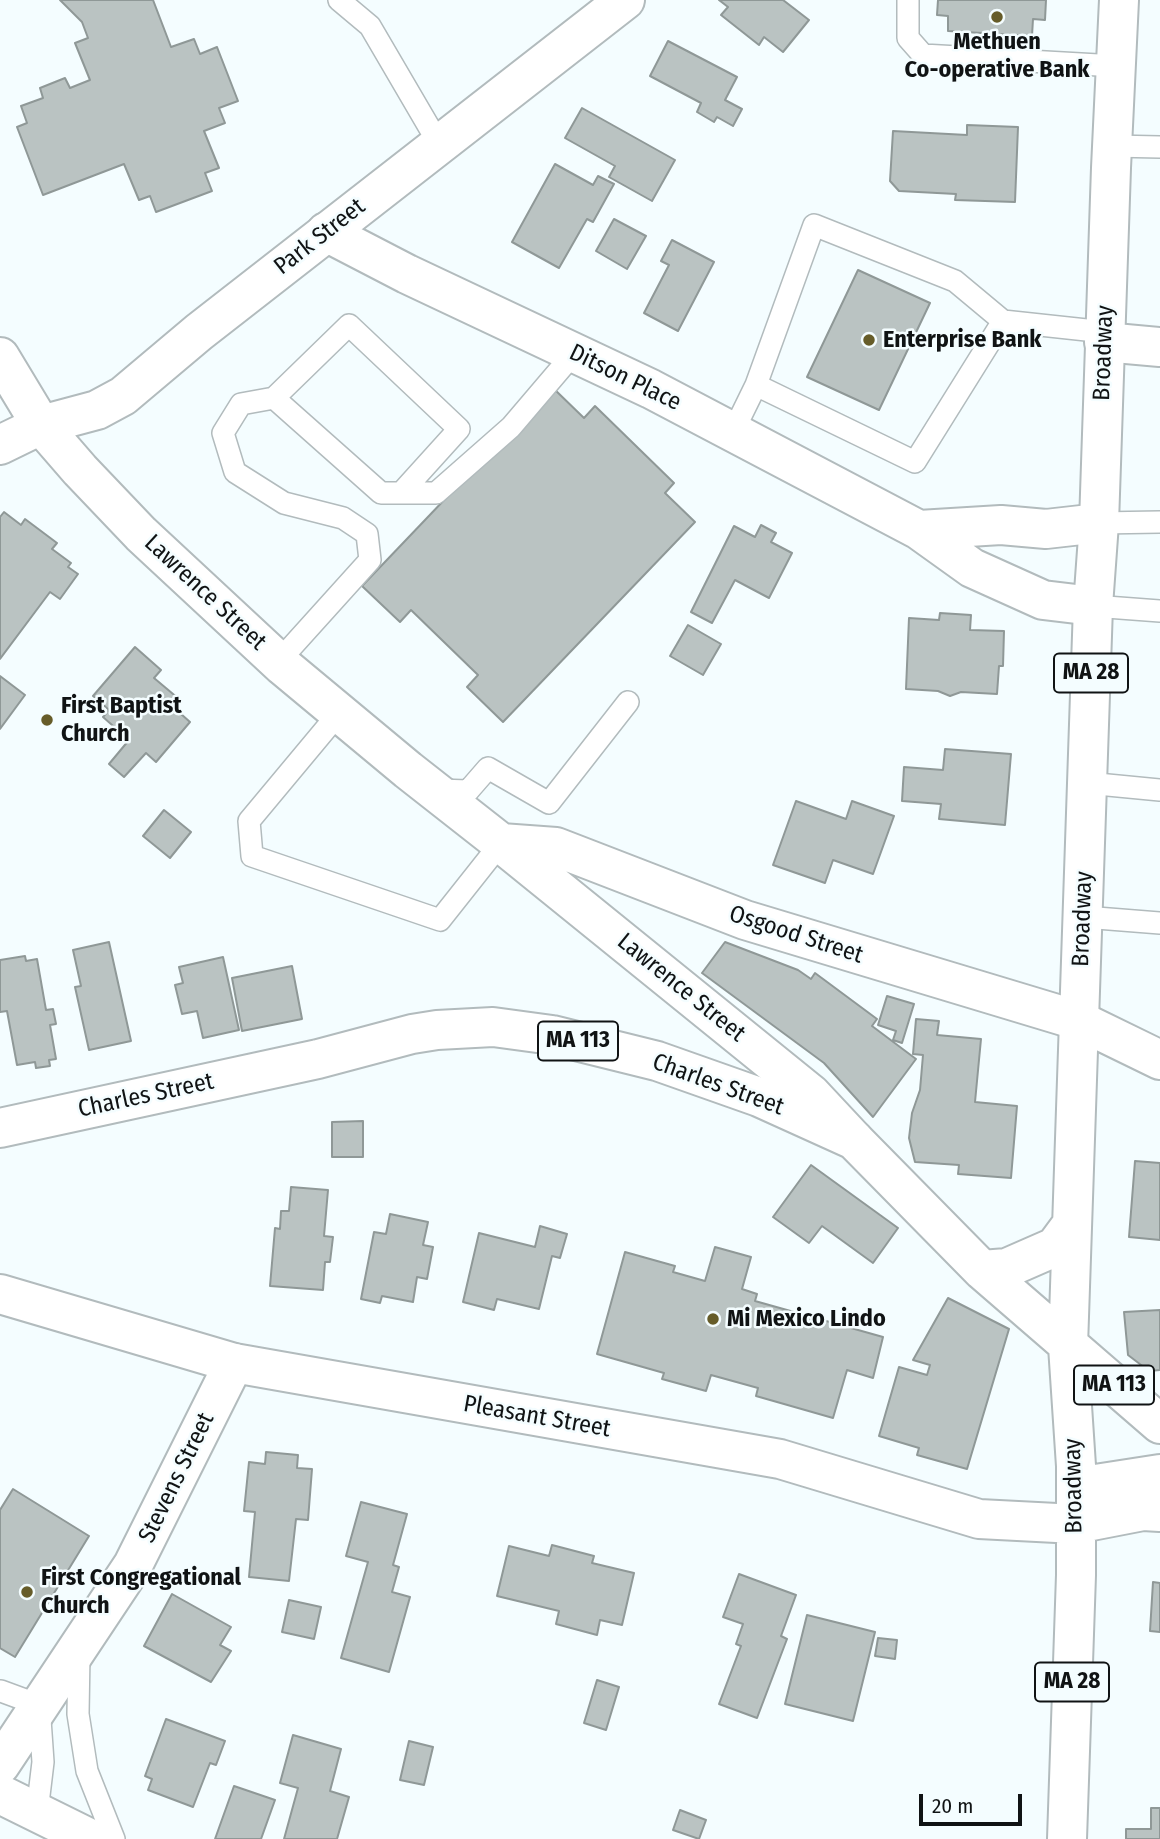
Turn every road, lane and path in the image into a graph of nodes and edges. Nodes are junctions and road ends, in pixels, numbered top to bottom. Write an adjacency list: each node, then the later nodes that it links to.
1 (339, 0): 6 (lane)
2 (625, 0): 6 (main road, Park Street)
3 (908, 0): 5 (lane)
4 (1119, 0): 5 (main road, Broadway / MA 28)
5 (1116, 66): 7 (main road, Broadway / MA 28)
6 (439, 144): 9 (main road, Park Street)
7 (1112, 146): 8 (lane); 11 (main road, Broadway / MA 28)
8 (1160, 147)
9 (326, 232): 13 (main road, Ditson Place); 17 (main road, Park Street)
10 (1003, 321): 11 (lane); 15 (lane); 15 (lane)
11 (1104, 337): 12 (main road); 22 (main road, Broadway / MA 28)
12 (1160, 347)
13 (574, 353): 18 (main road, Ditson Place); 20 (lane)
14 (0, 357): 17 (main road, Lawrence Street)
15 (756, 385): 18 (lane)
16 (274, 398): 20 (lane); 20 (lane); 26 (lane)
17 (41, 425): 19 (main road, Park Street); 26 (main road, Lawrence Street)
18 (733, 432): 23 (main road, Ditson Place)
19 (0, 445)
20 (402, 492)
21 (1160, 522): 22 (lane)
22 (1099, 523): 23 (main road); 24 (main road, Broadway / MA 28)
23 (919, 530): 24 (main road, Ditson Place)
24 (1093, 606): 25 (lane); 29 (main road, Broadway / MA 28)
25 (1160, 611)
26 (278, 662): 28 (main road, Lawrence Street)
27 (628, 702): 31 (lane)
28 (339, 713): 31 (main road, Lawrence Street); 32 (lane)
29 (1087, 783): 30 (lane); 33 (main road, Broadway / MA 28)
30 (1160, 790)
31 (438, 793): 32 (main road)
32 (501, 844): 35 (main road, Osgood Street); 38 (main road, Lawrence Street)
33 (1084, 917): 34 (lane); 35 (main road, Broadway / MA 28)
34 (1160, 923)
35 (1080, 1021): 36 (main road, Osgood Street); 39 (main road, Broadway / MA 28)
36 (1160, 1060)
37 (0, 1128): 38 (main road, Charles Street / MA 113)
38 (854, 1140): 40 (main road, Charles Street / MA 113)
39 (1072, 1224): 40 (main road); 42 (main road, Broadway / MA 28)
40 (982, 1270): 42 (main road, Charles Street / MA 113)
41 (0, 1294): 43 (main road, Pleasant Street)
42 (1069, 1346): 44 (main road, MA 113); 46 (main road, Broadway / MA 28)
43 (234, 1363): 48 (main road, Pleasant Street); 49 (main road, Stevens Street)
44 (1160, 1424)
45 (1160, 1474): 46 (main road)
46 (1076, 1487): 48 (main road, Broadway / MA 28)
47 (1160, 1512): 48 (main road, Pleasant Street)
48 (1076, 1524): 56 (main road, Broadway / MA 28)
49 (80, 1645): 51 (main road, Stevens Street); 55 (lane)
50 (1, 1691): 51 (lane)
51 (39, 1705): 52 (main road, Stevens Street); 54 (lane)
52 (0, 1765)
53 (0, 1794): 54 (main road)
54 (58, 1828)
55 (114, 1839)
56 (1067, 1839)

